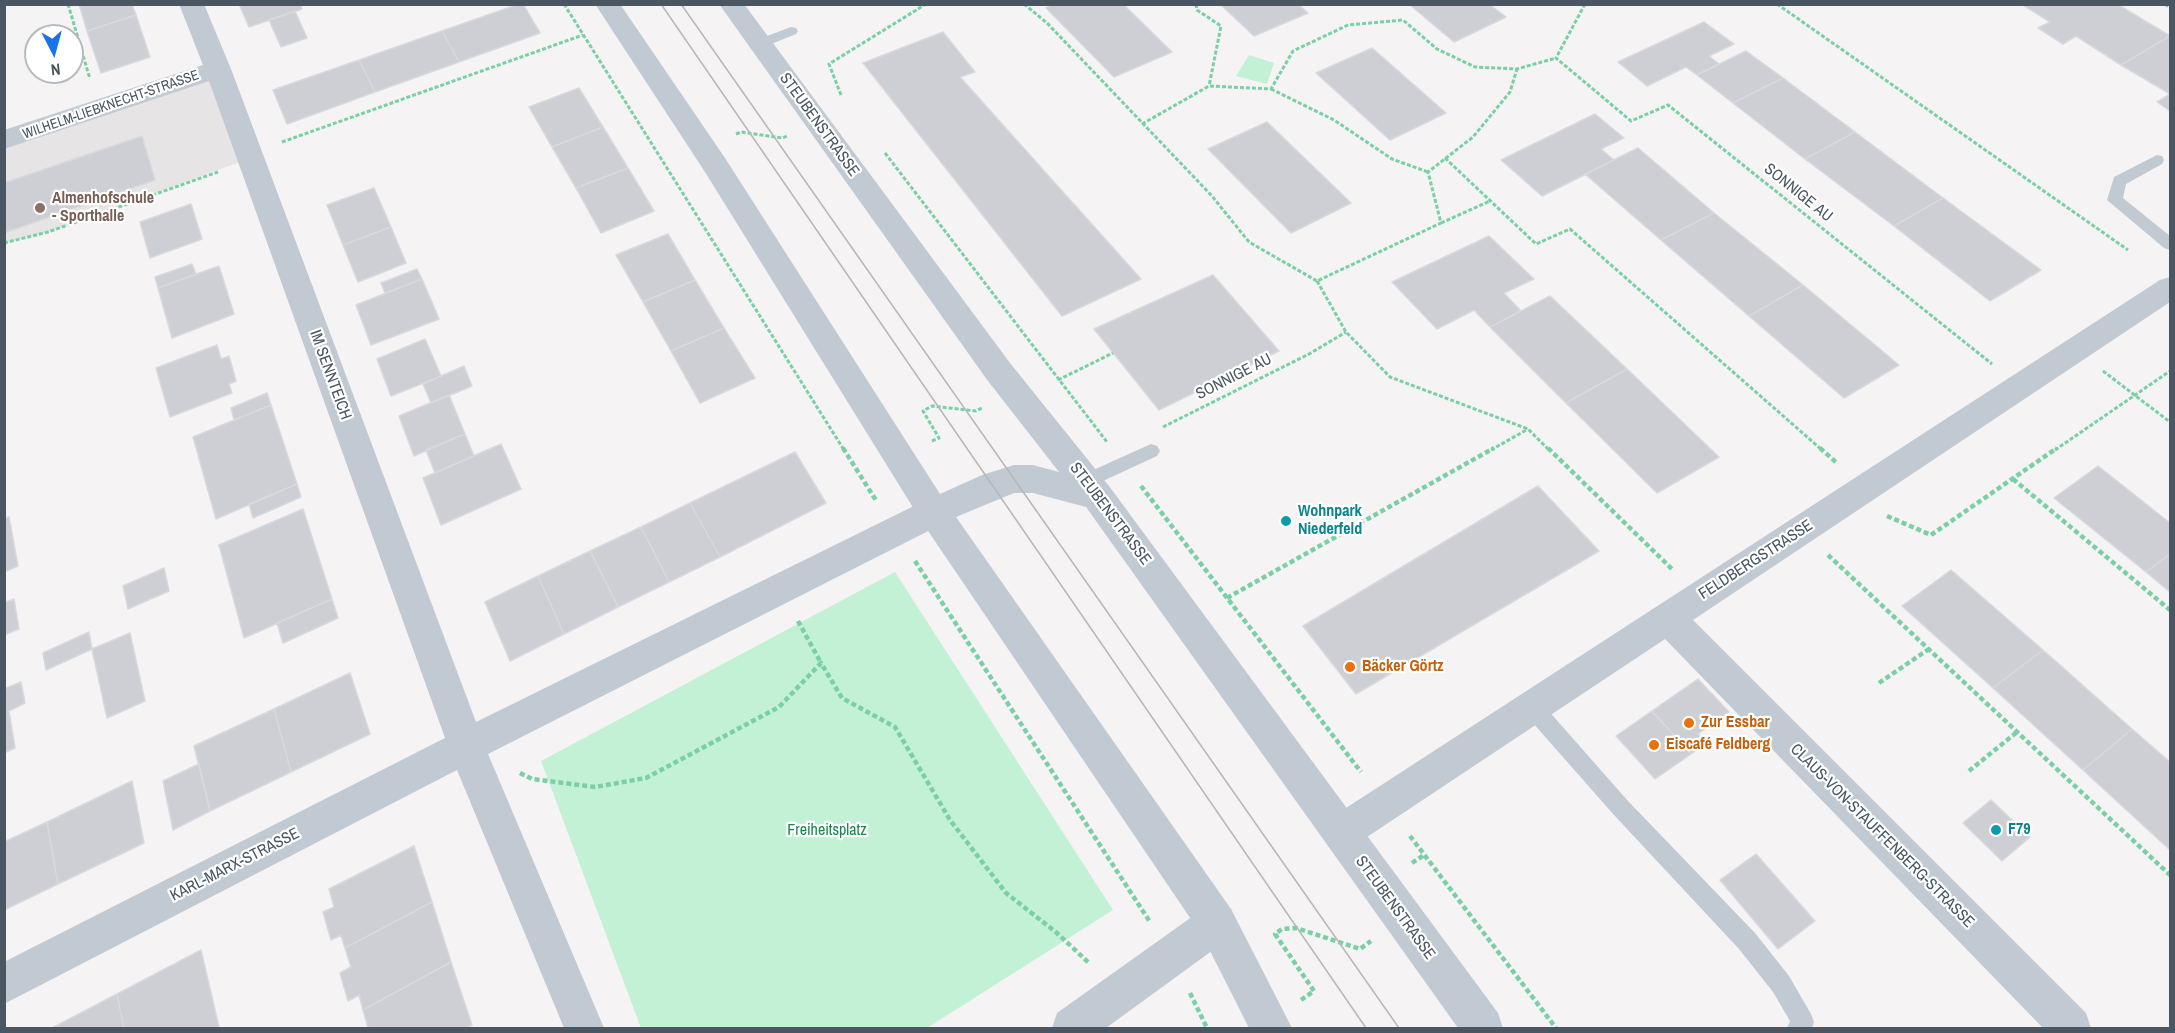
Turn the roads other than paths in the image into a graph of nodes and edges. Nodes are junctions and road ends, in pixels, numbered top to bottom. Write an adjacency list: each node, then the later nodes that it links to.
1 (191, 4): 6 (street, IM SENNTEICH)
2 (607, 4): 13 (street)
3 (731, 4): 5 (street, STEUBENSTRASSE)
4 (791, 32): 5 (lane)
5 (759, 44): 12 (street, STEUBENSTRASSE)
6 (218, 69): 7 (street, WILHELM-LIEBKNECHT-STRASSE); 16 (street, IM SENNTEICH)
7 (4, 140)
8 (2157, 160): 9 (lane)
9 (2170, 244)
10 (2170, 288): 14 (street, FELDBERGSTRASSE)
11 (1151, 451): 12 (lane)
12 (1092, 488): 13 (street); 17 (street, STEUBENSTRASSE)
13 (934, 512): 16 (street); 18 (street)
14 (1668, 618): 15 (street, FELDBERGSTRASSE); 21 (street, CLAUS-VON-STAUFFENBERG-STRASSE)
15 (1532, 707): 17 (street, FELDBERGSTRASSE); 25 (lane)
16 (466, 746): 19 (street, KARL-MARX-STRASSE); 22 (street)
17 (1342, 832): 24 (street, STEUBENSTRASSE)
18 (1217, 923): 20 (street); 23 (street)
19 (4, 984)
20 (1269, 1026)
21 (2063, 1026)
22 (584, 1029)
23 (1072, 1029)
24 (1483, 1029)
25 (1798, 1029)

